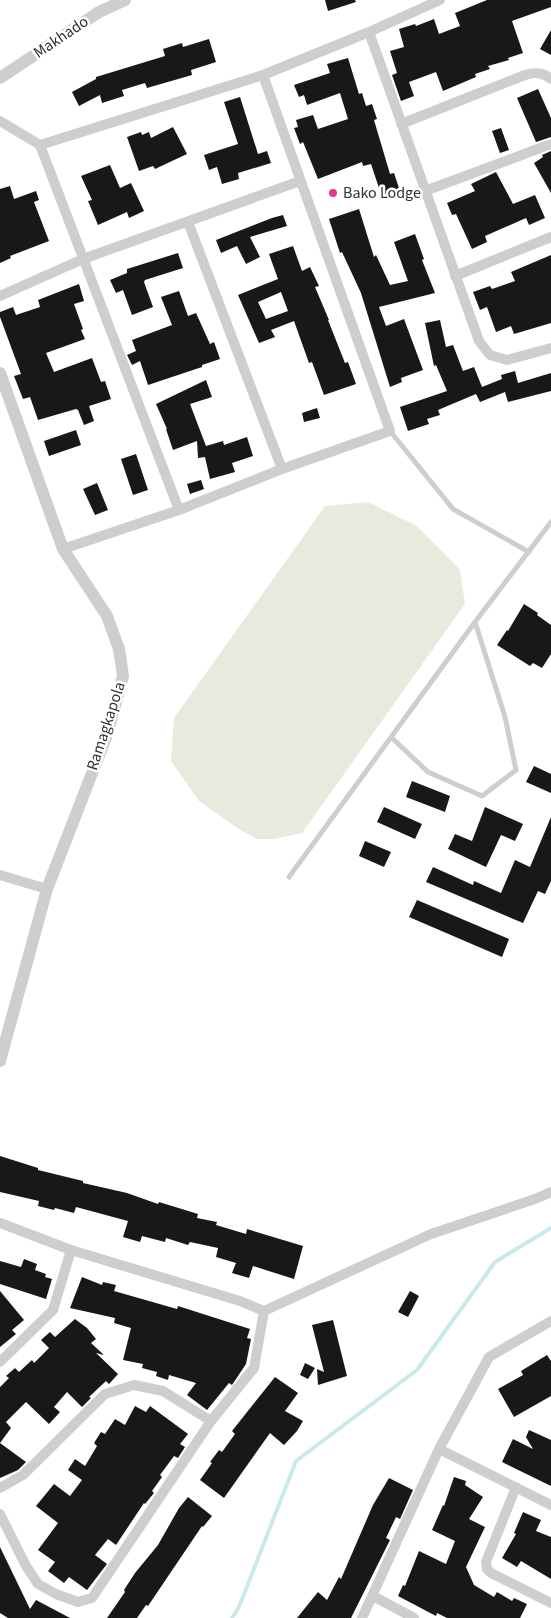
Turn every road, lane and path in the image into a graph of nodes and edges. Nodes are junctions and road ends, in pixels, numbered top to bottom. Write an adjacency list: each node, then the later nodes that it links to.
1 (125, 0): 5 (street, Makhado)
2 (440, 0): 3 (street)
3 (369, 32): 4 (street); 8 (street)
4 (263, 75): 10 (street); 11 (street)
5 (0, 78)
6 (551, 79): 8 (street)
7 (0, 121): 10 (street)
8 (402, 124): 12 (street)
9 (551, 144): 12 (street)
10 (40, 145): 15 (street)
11 (300, 181): 13 (street); 20 (street)
12 (426, 191): 16 (street)
13 (188, 222): 15 (street); 21 (street)
14 (551, 237): 16 (street)
15 (83, 259): 17 (street); 22 (street)
16 (455, 276): 18 (street)
17 (0, 296)
18 (551, 348)
19 (0, 373): 24 (street, Ramagkapola)
20 (390, 431): 21 (street); 25 (lane)
21 (282, 469): 22 (street)
22 (179, 510): 24 (street)
23 (551, 522): 25 (lane)
24 (63, 549): 30 (street, Ramagkapola)
25 (529, 552): 26 (lane)
26 (475, 622): 27 (lane); 27 (lane)
27 (391, 737): 29 (lane)
28 (0, 875): 30 (street)
29 (289, 877)
30 (46, 889): 31 (street, Ramagkapola)
31 (0, 1061)
32 (551, 1192): 35 (street)
33 (0, 1223): 34 (street)
34 (71, 1250): 35 (street); 37 (street)
35 (264, 1311): 38 (street)
36 (551, 1321): 39 (street)
37 (0, 1362)
38 (211, 1421): 40 (street); 43 (street)
39 (439, 1448): 41 (street); 44 (street)
40 (0, 1488)
41 (516, 1488): 42 (street); 45 (street)
42 (551, 1506)
43 (0, 1514)
44 (373, 1596): 46 (street); 47 (street)
45 (551, 1603)
46 (362, 1618)
47 (414, 1618)

